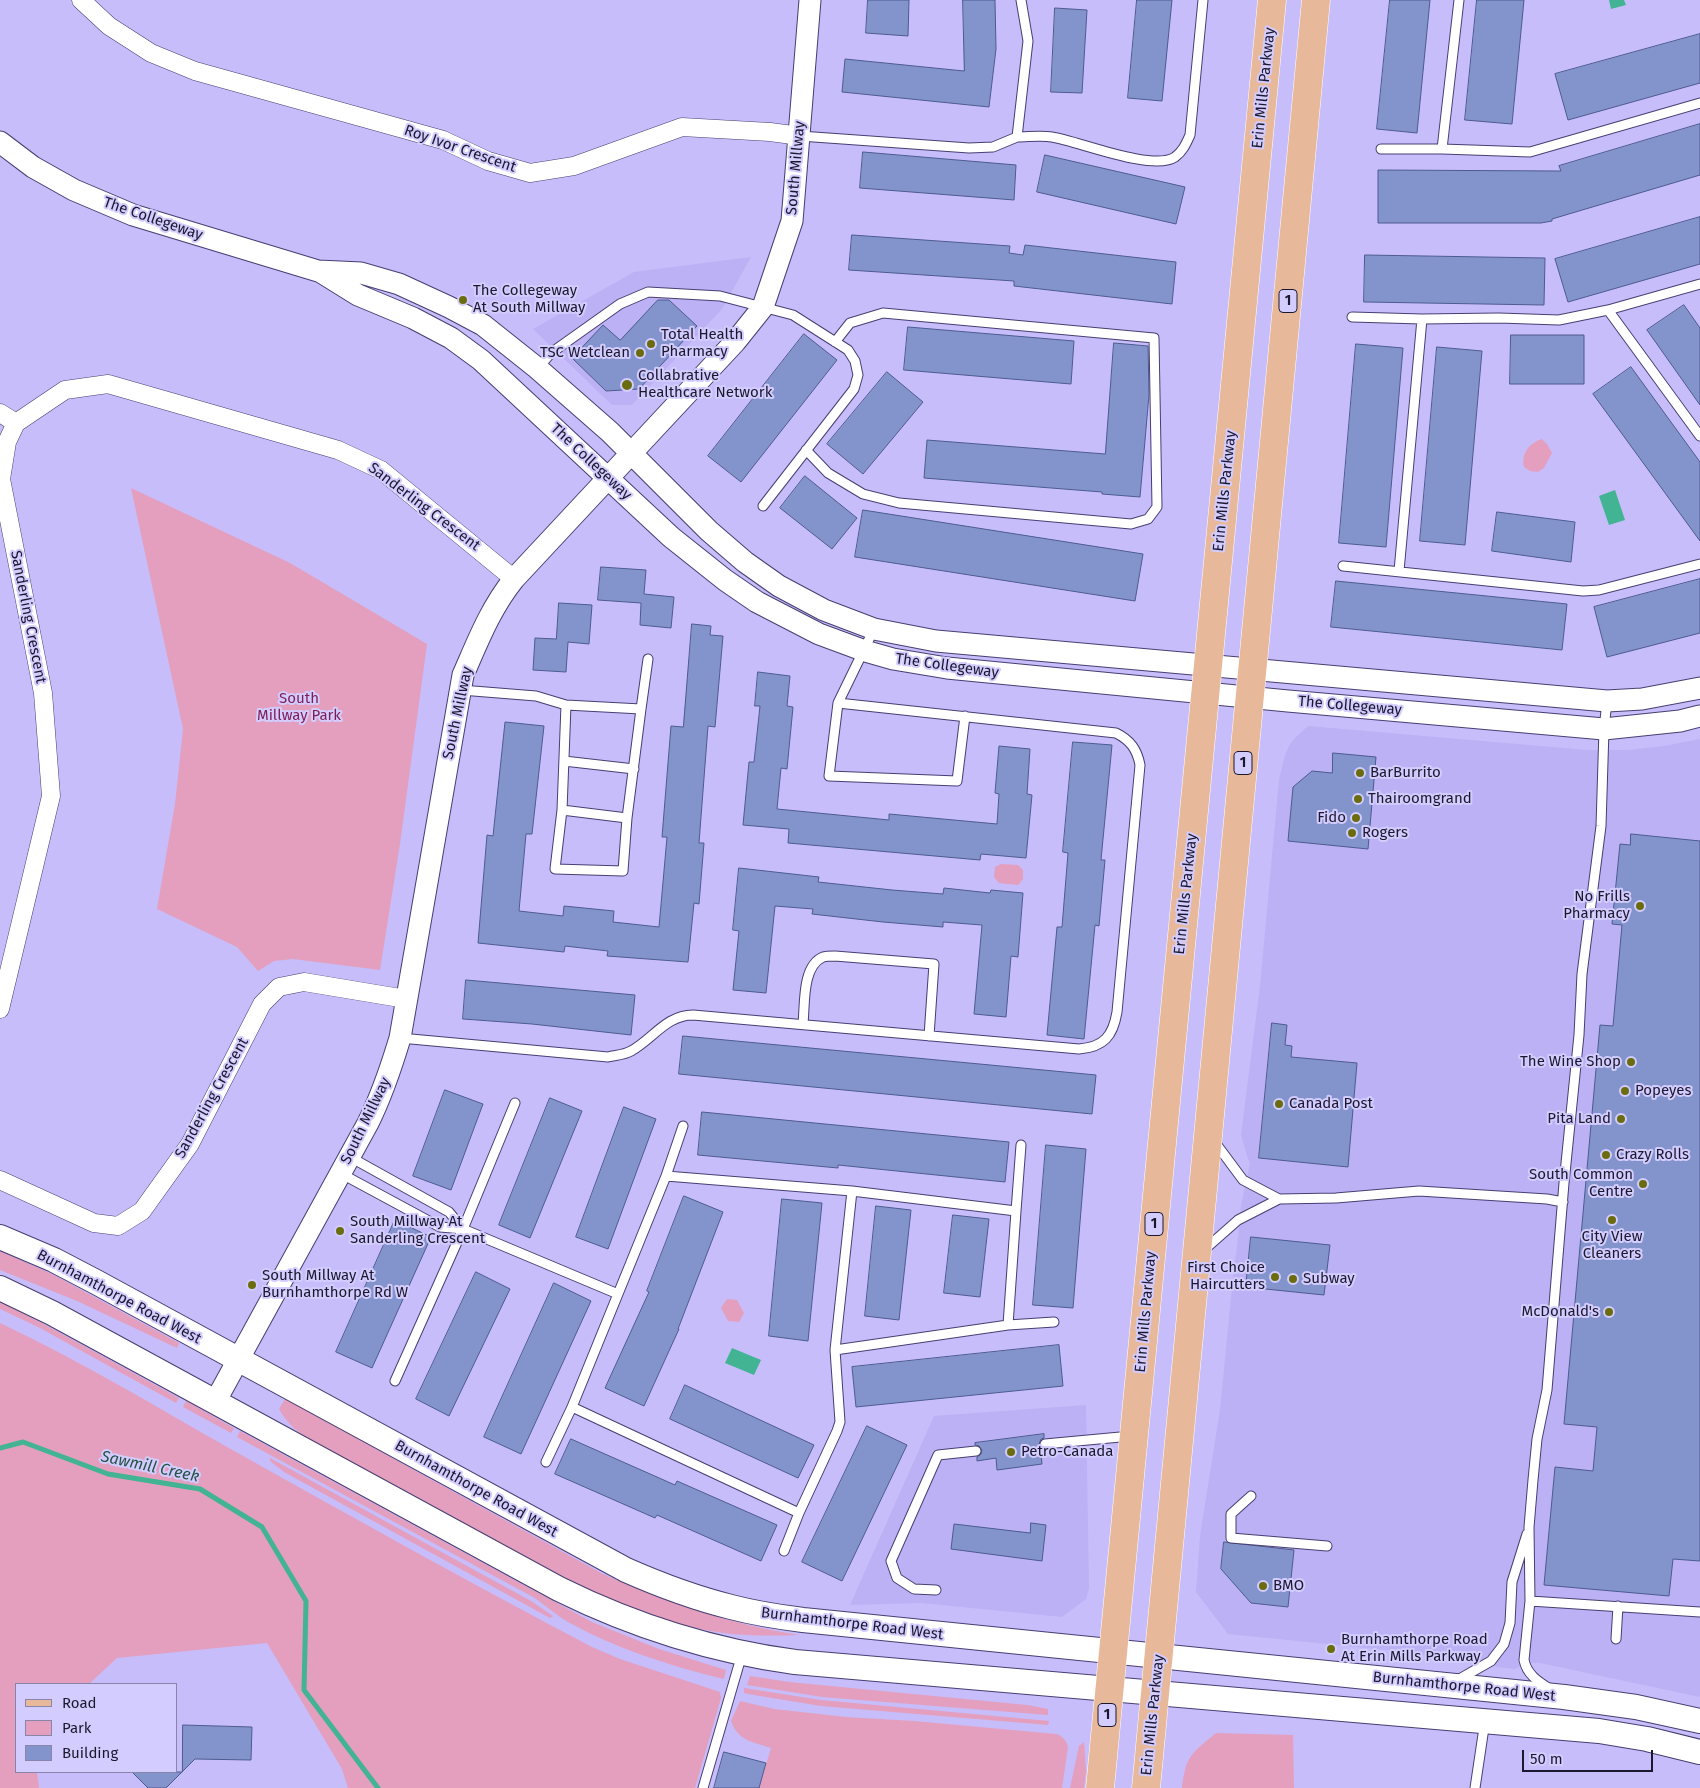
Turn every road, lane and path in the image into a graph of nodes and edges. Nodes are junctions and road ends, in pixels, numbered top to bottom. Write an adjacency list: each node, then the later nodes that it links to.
1 (81, 0): 9 (street, Roy Ivor Crescent)
2 (810, 0): 9 (street, South Millway)
3 (1021, 0): 10 (lane)
4 (1203, 0): 10 (lane)
5 (1272, 0): 36 (main road, Erin Mills Parkway / 1)
6 (1316, 0): 37 (main road, Erin Mills Parkway / 1)
7 (1458, 0): 13 (lane)
8 (1700, 103): 13 (lane)
9 (800, 136): 10 (lane); 16 (street, South Millway)
10 (1017, 137)
11 (0, 142): 14 (street, The Collegeway)
12 (1381, 149): 13 (lane)
13 (1442, 149)
14 (318, 271): 21 (street, The Collegeway); 27 (street, The Collegeway)
15 (1700, 284): 17 (lane)
16 (762, 307): 20 (lane); 21 (lane); 26 (street, South Millway)
17 (1608, 310): 19 (lane); 24 (lane)
18 (1352, 317): 19 (lane)
19 (1422, 319): 31 (lane)
20 (835, 342): 25 (lane); 25 (lane)
21 (537, 368): 26 (street, The Collegeway)
22 (0, 413): 23 (street)
23 (16, 423): 32 (street, Sanderling Crescent); 54 (street, Sanderling Crescent)
24 (1700, 436)
25 (806, 450): 28 (lane)
26 (630, 453): 27 (street, South Millway); 33 (street, The Collegeway)
27 (607, 477): 32 (street, South Millway); 34 (street, The Collegeway)
28 (763, 506)
29 (1700, 564): 31 (lane)
30 (1343, 566): 31 (lane)
31 (1399, 572)
32 (514, 579): 39 (street, South Millway)
33 (874, 629): 34 (lane); 36 (street, The Collegeway)
34 (864, 652): 40 (street, The Collegeway); 43 (lane)
35 (648, 659): 45 (lane)
36 (1208, 665): 37 (street, The Collegeway); 40 (main road, Erin Mills Parkway / 1)
37 (1252, 668): 41 (main road, Erin Mills Parkway / 1); 42 (street, The Collegeway)
38 (1700, 688): 42 (street, The Collegeway)
39 (460, 690): 44 (lane); 53 (street, South Millway)
40 (1206, 693): 41 (street, The Collegeway); 81 (main road, Erin Mills Parkway / 1)
41 (1250, 697): 48 (street, The Collegeway); 60 (main road, Erin Mills Parkway / 1)
42 (1607, 701): 48 (lane)
43 (838, 703): 46 (lane); 46 (lane)
44 (566, 705): 45 (lane); 49 (lane)
45 (641, 709): 50 (lane)
46 (965, 716): 56 (lane)
47 (1700, 716): 48 (street, The Collegeway)
48 (1604, 729): 67 (lane)
49 (564, 761): 50 (lane); 51 (lane)
50 (634, 769): 52 (lane)
51 (562, 810): 52 (lane); 52 (lane)
52 (627, 818)
53 (406, 998): 57 (street, South Millway); 64 (street, Sanderling Crescent)
54 (0, 1009)
55 (803, 1024): 56 (lane); 56 (lane); 57 (lane)
56 (929, 1036)
57 (400, 1038): 62 (street, South Millway)
58 (515, 1103): 69 (lane)
59 (683, 1126): 63 (lane)
60 (1208, 1134): 66 (lane); 71 (main road, Erin Mills Parkway / 1)
61 (1021, 1145): 68 (lane)
62 (345, 1165): 69 (lane); 69 (lane); 77 (street, South Millway)
63 (666, 1176): 65 (lane); 73 (lane)
64 (0, 1180)
65 (852, 1191): 68 (lane); 76 (lane)
66 (1279, 1199): 67 (lane); 71 (lane)
67 (1563, 1202): 87 (lane)
68 (1016, 1211): 75 (lane)
69 (463, 1229): 73 (lane); 78 (lane)
70 (0, 1237): 77 (main road, Burnhamthorpe Road West)
71 (1196, 1257): 97 (main road, Erin Mills Parkway / 1)
72 (0, 1288): 79 (main road, Burnhamthorpe Road West)
73 (618, 1294): 80 (lane)
74 (1054, 1322): 75 (lane)
75 (1008, 1325): 76 (lane)
76 (835, 1350): 86 (lane)
77 (238, 1360): 79 (street, South Millway); 95 (main road, Burnhamthorpe Road West)
78 (395, 1381)
79 (215, 1402): 96 (main road, Burnhamthorpe Road West)
80 (572, 1408): 84 (lane); 86 (lane)
81 (1134, 1435): 82 (lane); 95 (main road, Erin Mills Parkway / 1)
82 (1045, 1444)
83 (976, 1451): 90 (lane)
84 (546, 1462)
85 (1250, 1496): 88 (lane)
86 (798, 1513): 89 (lane)
87 (1529, 1527): 91 (lane); 98 (lane)
88 (1327, 1546)
89 (784, 1551)
90 (936, 1590)
91 (1530, 1601): 92 (lane); 101 (lane)
92 (1618, 1606): 93 (lane); 94 (lane)
93 (1700, 1612)
94 (1616, 1639)
95 (1113, 1652): 97 (main road, Burnhamthorpe Road West); 99 (main road, Erin Mills Parkway / 1)
96 (742, 1653): 99 (main road, Burnhamthorpe Road West); 105 (lane)
97 (1158, 1656): 98 (main road, Burnhamthorpe Road West); 100 (main road, Erin Mills Parkway / 1)
98 (1448, 1686): 101 (main road, Burnhamthorpe Road West)
99 (1109, 1689): 100 (main road, Burnhamthorpe Road West); 106 (main road, Erin Mills Parkway / 1)
100 (1155, 1693): 102 (main road, Burnhamthorpe Road West); 107 (main road, Erin Mills Parkway / 1)
101 (1564, 1697): 103 (main road, Burnhamthorpe Road West)
102 (1486, 1721): 104 (main road, Burnhamthorpe Road West); 108 (lane)
103 (1700, 1721)
104 (1700, 1752)
105 (703, 1788)
106 (1100, 1788)
107 (1146, 1788)
108 (1475, 1788)

